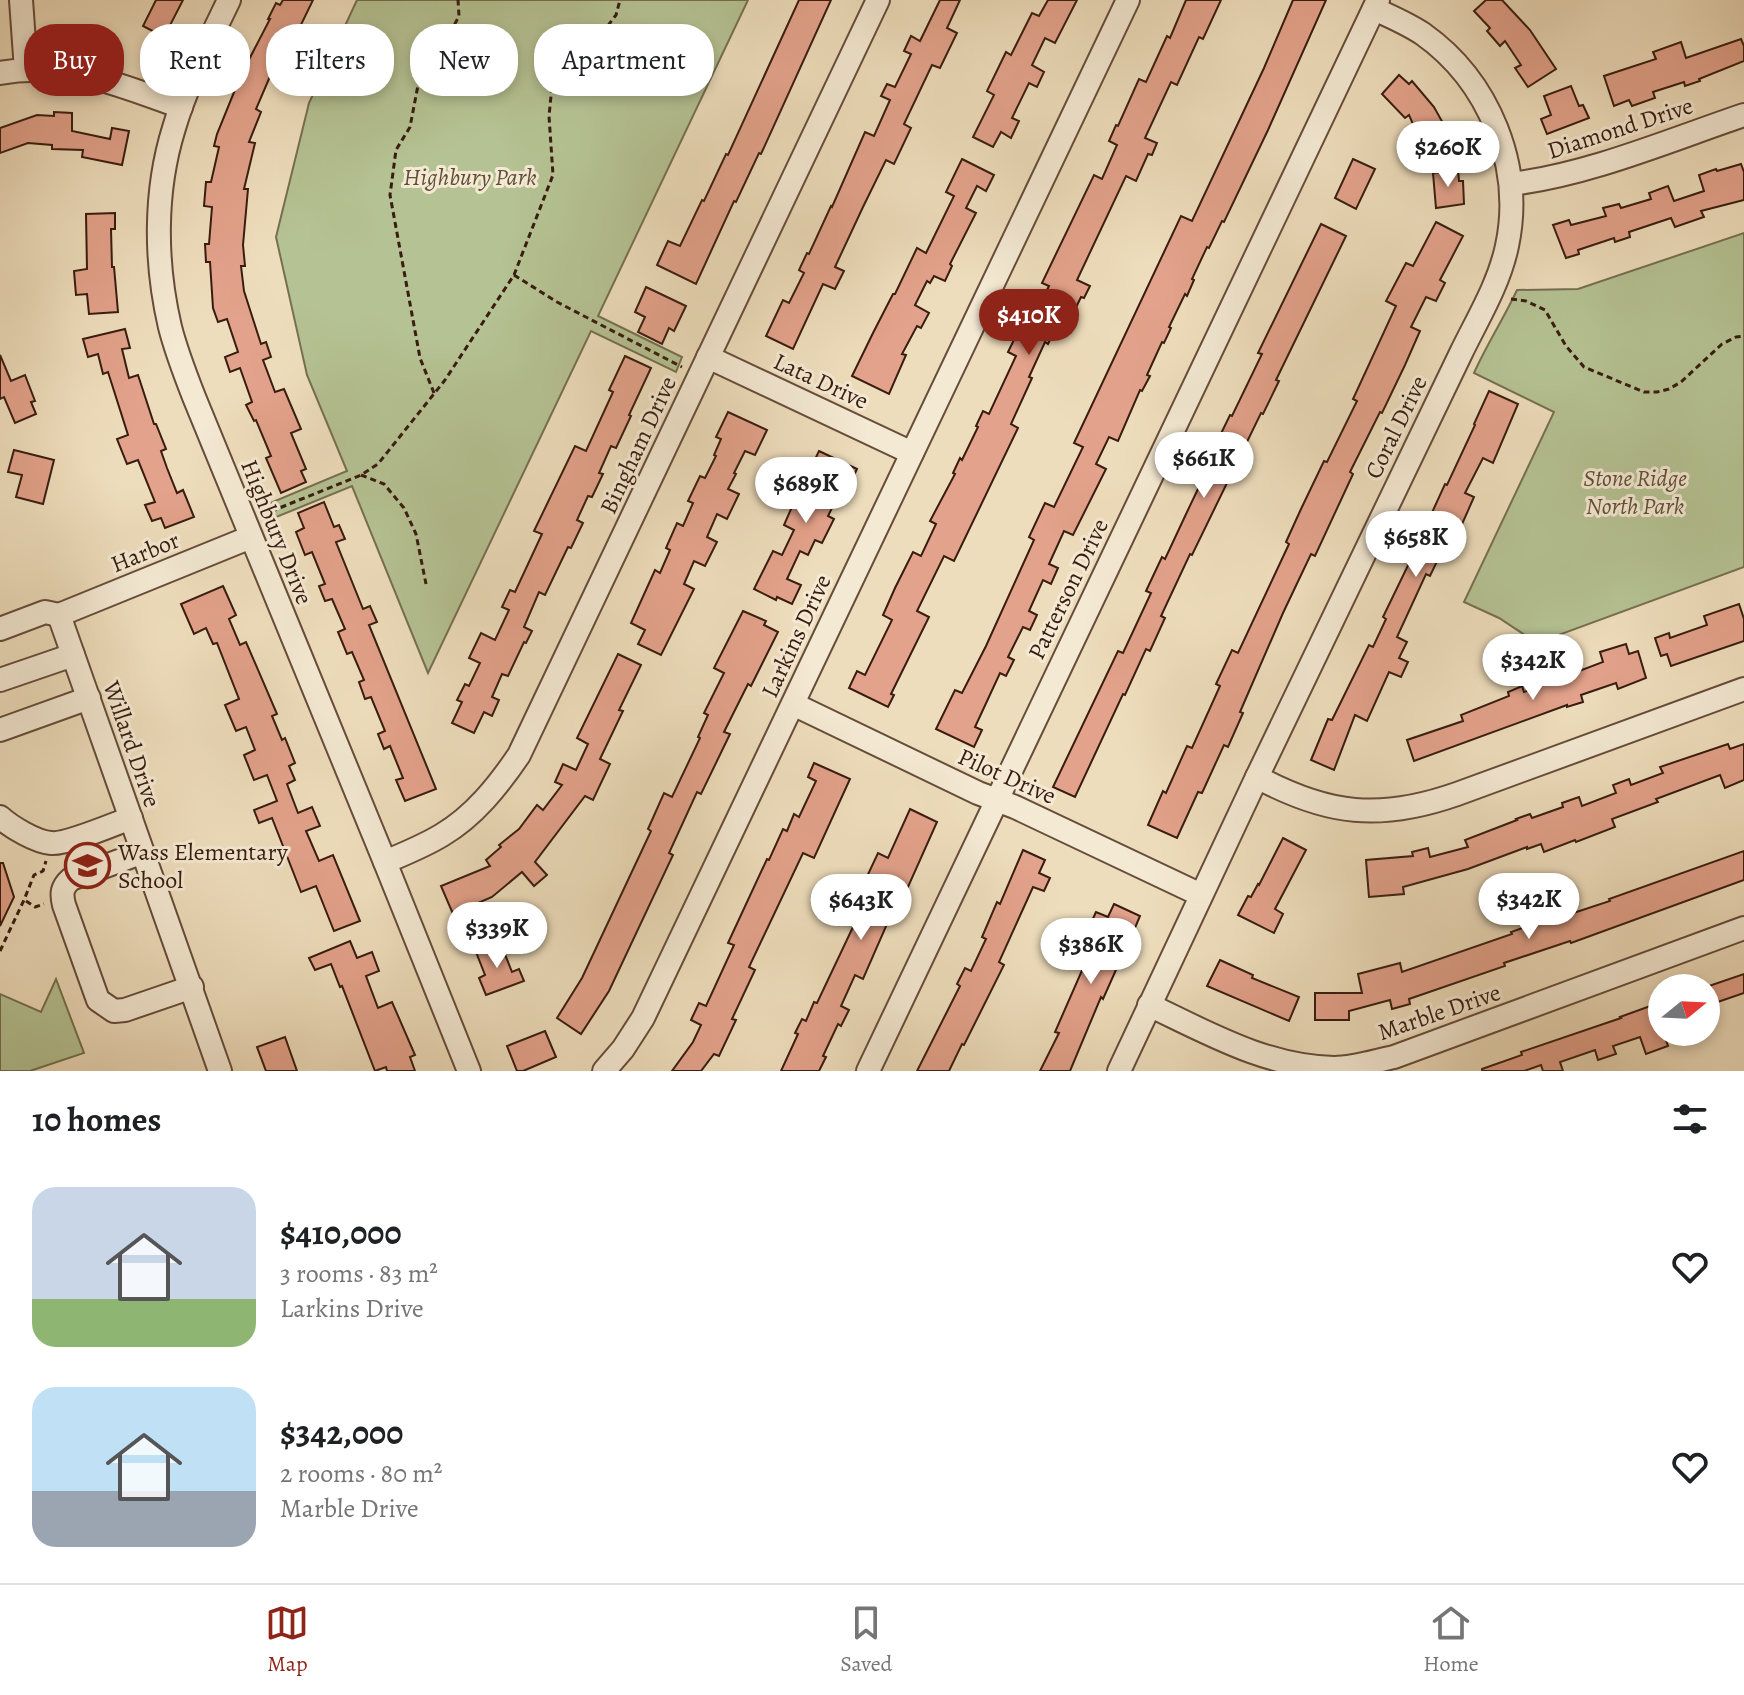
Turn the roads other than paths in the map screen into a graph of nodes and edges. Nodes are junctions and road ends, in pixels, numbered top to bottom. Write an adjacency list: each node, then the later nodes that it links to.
1 (21, 0): 6 (street)
2 (229, 0): 10 (street, Highbury Drive)
3 (878, 0): 13 (street, Bingham Drive)
4 (1128, 0): 14 (street, Larkins Drive)
5 (1376, 5): 12 (street, Coral Drive); 25 (street, Patterson Drive)
6 (24, 42)
7 (24, 70): 8 (street)
8 (0, 73)
9 (124, 86): 10 (street)
10 (181, 107): 15 (street, Highbury Drive)
11 (1744, 115): 12 (street, Diamond Drive)
12 (1511, 184): 24 (street, Coral Drive)
13 (708, 357): 14 (street, Lata Drive); 29 (street, Bingham Drive)
14 (912, 453): 22 (street, Larkins Drive)
15 (253, 528): 16 (street, Harbor); 29 (street, Highbury Drive)
16 (59, 615): 17 (street, Harbor); 18 (street, Willard Drive)
17 (0, 629)
18 (73, 655): 19 (street); 21 (street, Willard Drive)
19 (0, 680)
20 (1744, 689): 24 (street)
21 (89, 698): 23 (street); 27 (street, Willard Drive)
22 (793, 704): 25 (street, Pilot Drive); 36 (street, Larkins Drive)
23 (0, 730)
24 (1257, 777): 30 (street, Coral Drive)
25 (996, 800): 30 (street, Pilot Drive); 37 (street, Patterson Drive)
26 (0, 817): 27 (street)
27 (131, 818): 28 (street, Willard Drive)
28 (143, 852): 32 (street, Willard Drive); 32 (street)
29 (385, 862): 35 (street, Highbury Drive)
30 (1201, 895): 33 (street, Coral Drive)
31 (1744, 928): 33 (street, Marble Drive)
32 (192, 987): 34 (street, Willard Drive)
33 (1149, 1005): 38 (street, Coral Drive)
34 (220, 1071)
35 (469, 1071)
36 (604, 1071)
37 (868, 1071)
38 (1119, 1071)

